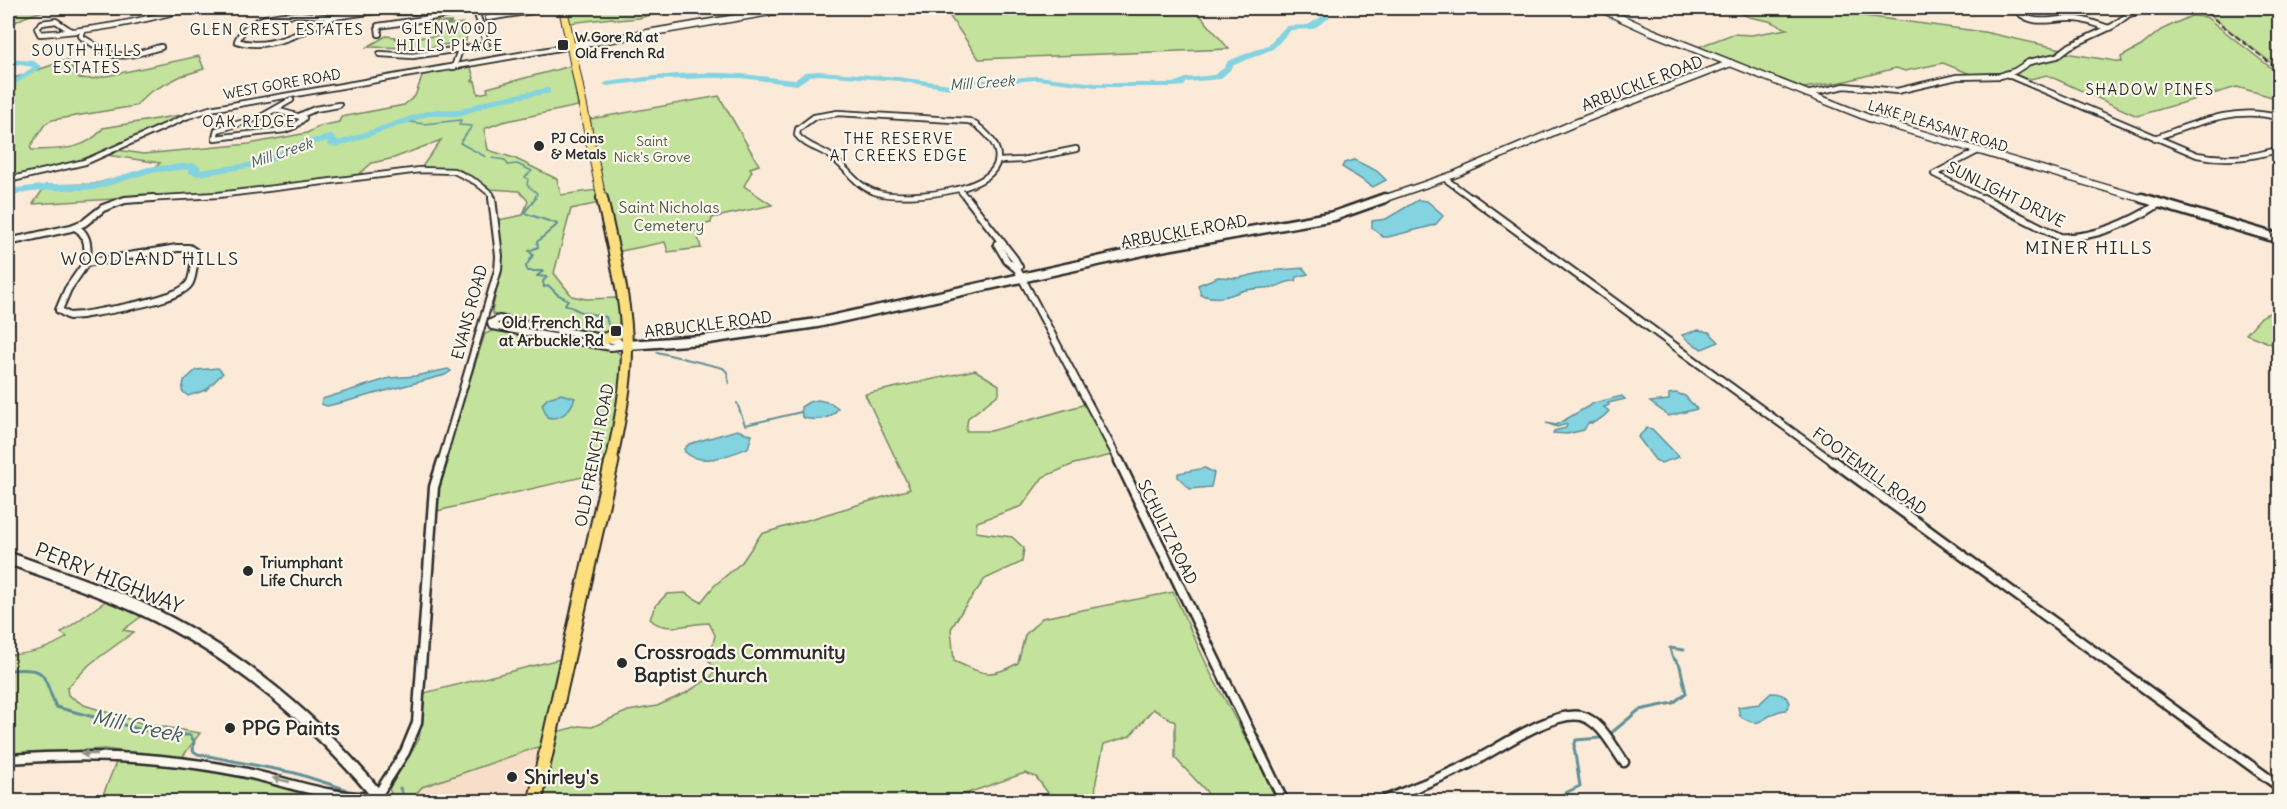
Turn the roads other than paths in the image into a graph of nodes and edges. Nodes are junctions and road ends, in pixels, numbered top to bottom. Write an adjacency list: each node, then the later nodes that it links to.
1 (188, 8): 17 (street)
2 (550, 8): 15 (street)
3 (563, 8): 20 (main road, OLD FRENCH ROAD)
4 (794, 8): 20 (street)
5 (1599, 8): 24 (street, LAKE PLEASANT ROAD)
6 (2018, 8): 16 (street)
7 (2153, 8): 16 (street)
8 (2168, 8): 9 (street)
9 (2180, 8)
10 (385, 9): 11 (street); 13 (street)
11 (396, 9): 14 (street)
12 (476, 9): 14 (street); 22 (street)
13 (333, 17): 13 (street)
14 (433, 17): 19 (street)
15 (488, 18)
16 (2109, 28): 26 (street)
17 (83, 30): 18 (street); 21 (street)
18 (71, 32): 18 (street)
19 (379, 34)
20 (571, 46): 25 (street, WEST GORE ROAD); 48 (main road, OLD FRENCH ROAD)
21 (161, 48)
22 (460, 50): 23 (street); 25 (street)
23 (380, 54)
24 (1731, 63): 27 (street, LAKE PLEASANT ROAD); 38 (street, ARBUCKLE ROAD)
25 (454, 67): 28 (street, WEST GORE ROAD)
26 (2006, 74): 27 (street); 33 (street)
27 (1806, 94): 36 (street, LAKE PLEASANT ROAD)
28 (292, 97): 30 (street); 39 (street, WEST GORE ROAD)
29 (339, 105): 31 (street)
30 (276, 110): 31 (street); 31 (street)
31 (301, 115)
32 (2280, 118): 33 (street)
33 (2154, 138): 35 (street)
34 (1076, 149): 37 (street)
35 (2280, 149)
36 (1978, 151): 41 (street, LAKE PLEASANT ROAD); 41 (street, SUNLIGHT DRIVE)
37 (998, 161): 40 (street); 40 (street)
38 (1444, 178): 46 (street, ARBUCKLE ROAD); 54 (street, FOOTEMILL ROAD)
39 (8, 180)
40 (959, 189): 46 (street, SCHULTZ ROAD)
41 (2159, 204): 43 (street, LAKE PLEASANT ROAD)
42 (75, 227): 44 (street); 45 (street); 47 (street, EVANS ROAD)
43 (2280, 239)
44 (8, 242)
45 (86, 263): 45 (street)
46 (1022, 278): 50 (street, ARBUCKLE ROAD); 57 (street, SCHULTZ ROAD)
47 (488, 322): 49 (street, ARBUCKLE ROAD); 50 (street, ARBUCKLE ROAD); 55 (street, EVANS ROAD)
48 (626, 330): 49 (main road); 50 (main road, OLD FRENCH ROAD)
49 (604, 339): 50 (street, ARBUCKLE ROAD)
50 (624, 345): 56 (main road, OLD FRENCH ROAD)
51 (8, 558): 55 (street, PERRY HIGHWAY)
52 (8, 759): 55 (street, one-way to 52)
53 (1624, 762): 58 (street)
54 (2280, 787)
55 (378, 800)
56 (535, 801)
57 (1284, 801)
58 (1381, 801)

